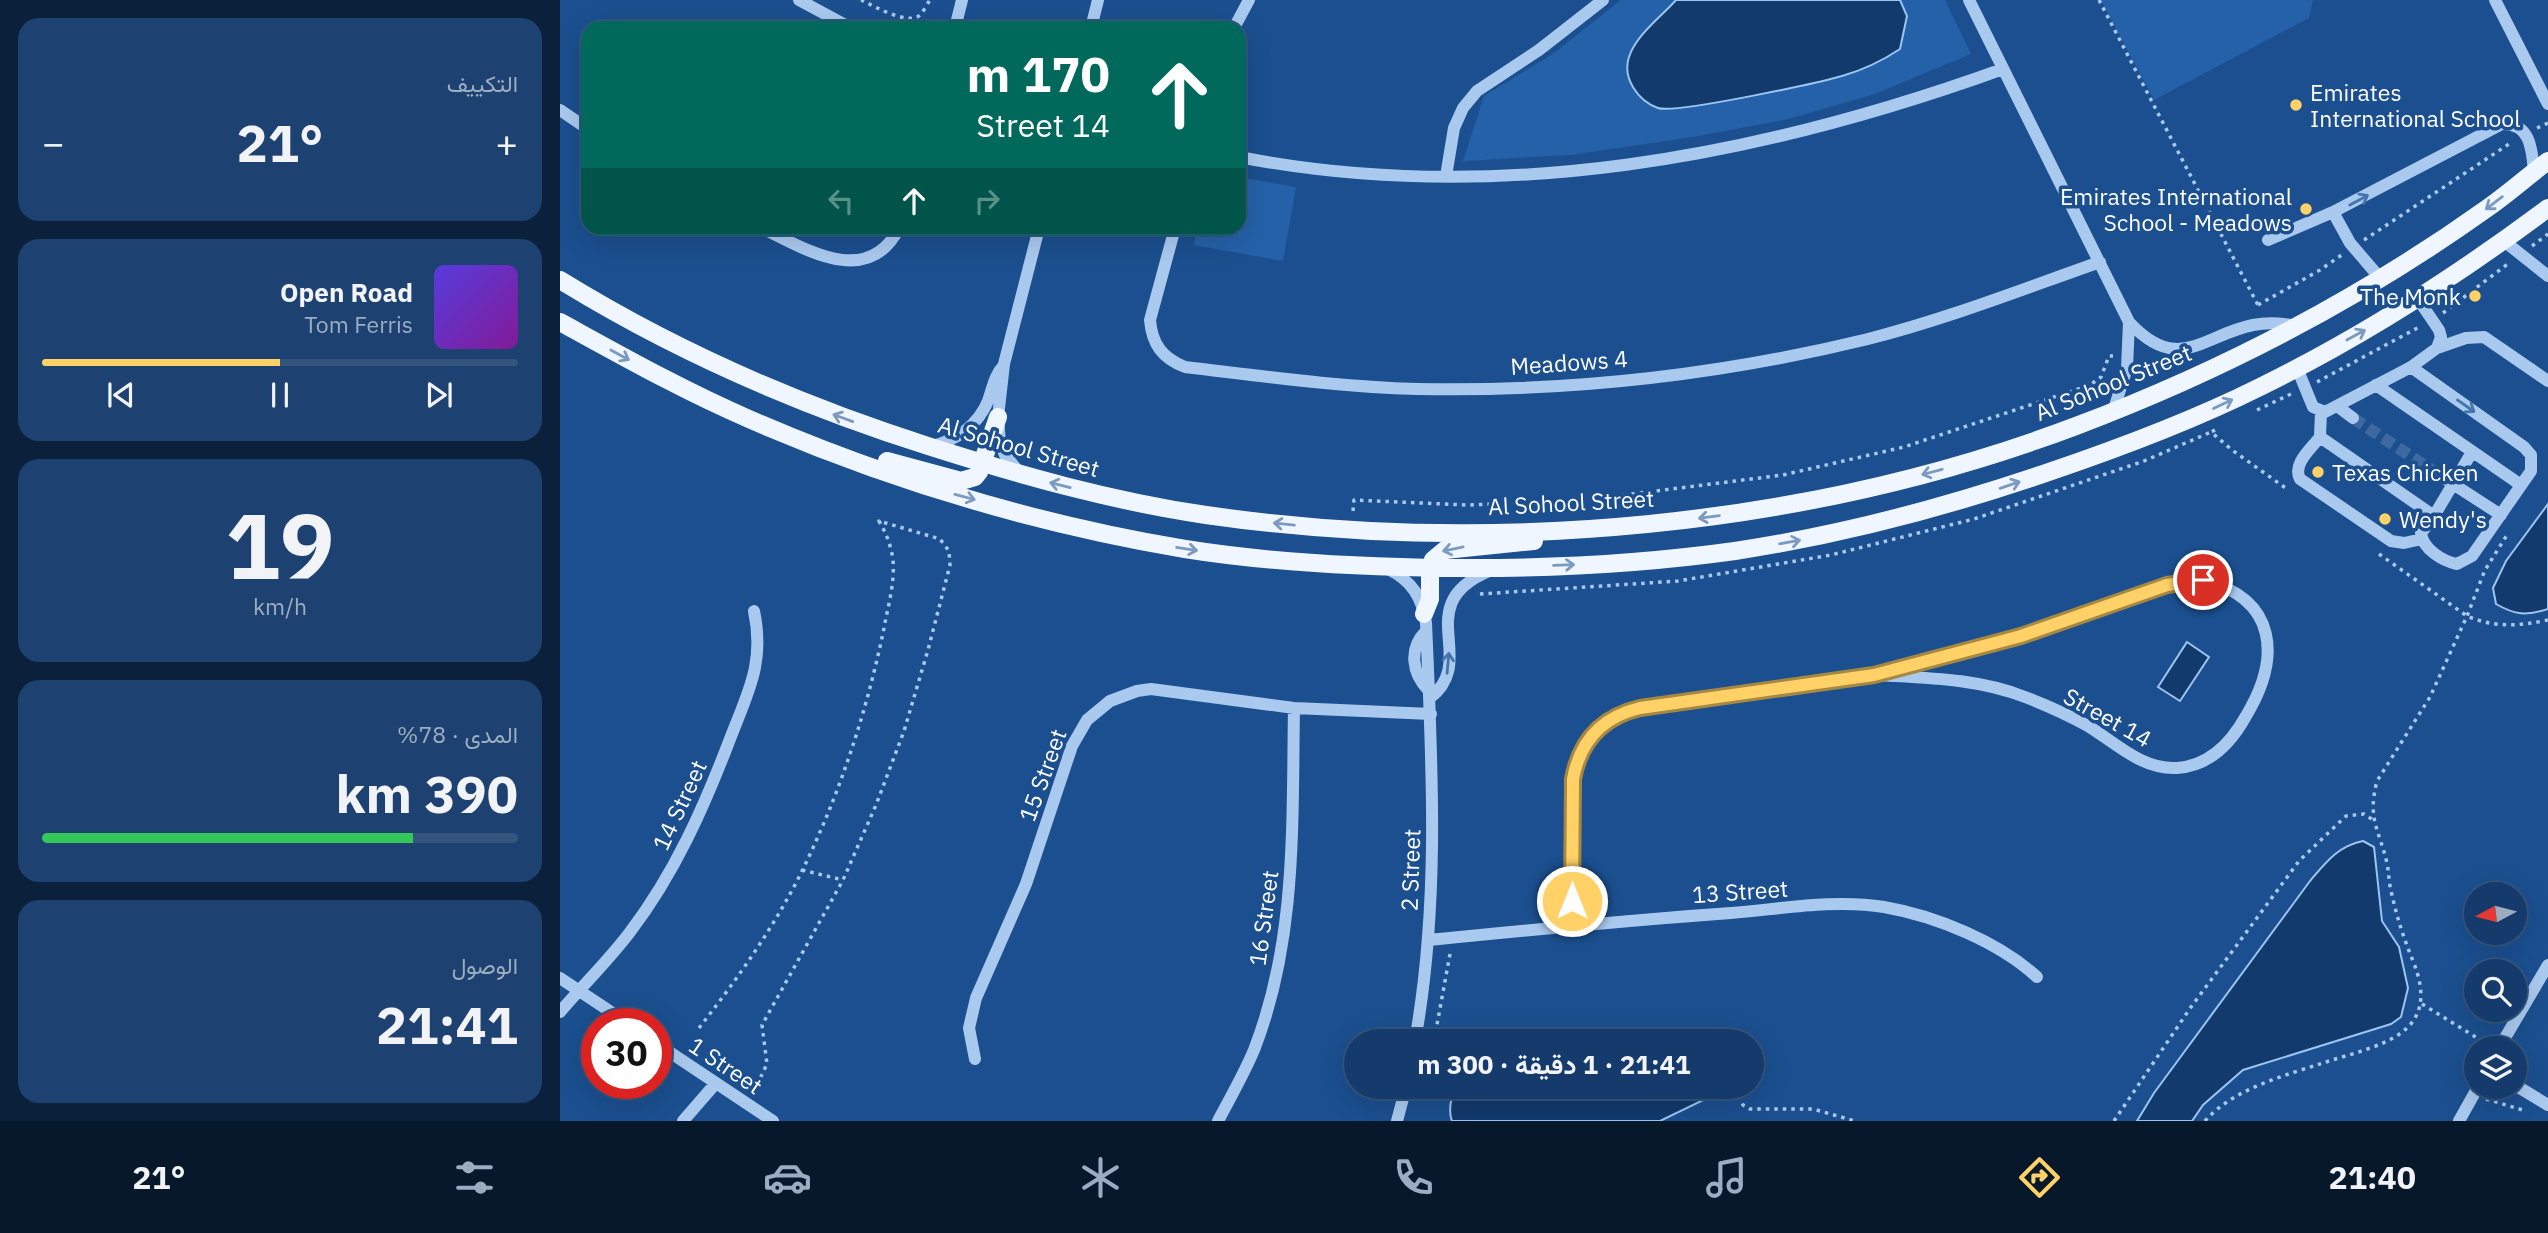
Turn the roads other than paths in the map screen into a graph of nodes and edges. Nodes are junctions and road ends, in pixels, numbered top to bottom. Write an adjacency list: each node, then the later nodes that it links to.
1 (799, 0): 8 (street)
2 (962, 0): 9 (street)
3 (1098, 0): 10 (street)
4 (1249, 0): 11 (street)
5 (1603, 0): 18 (street)
6 (1969, 0): 12 (street)
7 (2495, 0): 13 (street)
8 (838, 21)
9 (957, 21)
10 (1093, 21)
11 (1238, 21)
12 (2003, 69): 18 (street); 27 (street)
13 (2548, 104)
14 (560, 110): 15 (street)
15 (581, 124)
16 (1246, 158): 18 (street)
17 (2541, 167): 20 (street, one-way to 17); 29 (main road, Al Sohool Street, one-way to 29)
18 (1446, 176)
19 (2548, 208): 26 (main road)
20 (2333, 212): 25 (street); 29 (street)
21 (778, 235): 22 (street)
22 (893, 235)
23 (1037, 235): 36 (street)
24 (1173, 235): 27 (street, Meadows 4)
25 (2269, 240)
26 (2504, 241): 28 (street); 31 (main road)
27 (2100, 262): 33 (street)
28 (2548, 276)
29 (2381, 278): 34 (main road, Al Sohool Street)
30 (560, 280): 47 (main road, Al Sohool Street, one-way to 30)
31 (2418, 299): 35 (street); 38 (main road, one-way to 31)
32 (560, 322): 48 (main road, one-way to 48)
33 (2129, 322): 34 (street); 42 (street)
34 (2297, 326): 42 (main road, Al Sohool Street)
35 (2437, 348): 37 (street); 39 (street)
36 (1004, 364): 44 (street); 47 (street)
37 (2411, 367): 40 (street); 54 (street, one-way to 54)
38 (2297, 368): 43 (street); 61 (main road, one-way to 38)
39 (2548, 381)
40 (2376, 385): 41 (street); 49 (street)
41 (2337, 406): 43 (street); 45 (street)
42 (2113, 412): 57 (main road, Al Sohool Street, one-way to 57)
43 (2321, 412): 46 (street)
44 (998, 417): 50 (main road); 52 (street)
45 (2353, 418)
46 (2320, 437): 56 (street); 58 (street)
47 (930, 446): 50 (main road, Al Sohool Street)
48 (832, 451): 50 (main road); 59 (main road, one-way to 59)
49 (2472, 452): 53 (street); 54 (street)
50 (982, 464): 52 (main road, Al Sohool Street)
51 (2436, 473): 53 (street)
52 (1021, 475): 57 (main road, Al Sohool Street, one-way to 52)
53 (2452, 484): 55 (street); 56 (street)
54 (2521, 485): 55 (street)
55 (2501, 515): 58 (street)
56 (2434, 516): 58 (street)
57 (1617, 527): 60 (main road, one-way to 60)
58 (2422, 539)
59 (1384, 568): 60 (main road); 64 (street)
60 (1430, 568): 61 (main road); 64 (main road)
61 (1496, 568): 63 (street)
62 (754, 611): 74 (street, 14 Street)
63 (1448, 622): 64 (street); 66 (street, one-way to 63)
64 (1425, 623): 66 (street)
65 (1874, 675): 65 (street, Street 14); 69 (street)
66 (1429, 695): 68 (street, 2 Street)
67 (1294, 708): 68 (street, 15 Street); 80 (street, 15 Street); 88 (street, 16 Street)
68 (1430, 714): 70 (street, 2 Street)
69 (1572, 925): 70 (street, 13 Street); 72 (street, 13 Street)
70 (1429, 940): 77 (street, 2 Street)
71 (2548, 965): 78 (street)
72 (2037, 977)
73 (560, 978): 74 (street)
74 (579, 990): 75 (street); 76 (street)
75 (605, 1008)
76 (560, 1012)
77 (1417, 1029)
78 (2504, 1036)
79 (672, 1054): 81 (street, 1 Street)
80 (975, 1059)
81 (716, 1083): 86 (street); 87 (street, 1 Street)
82 (2527, 1092): 85 (street)
83 (1403, 1099): 89 (street)
84 (2471, 1099): 90 (street)
85 (2548, 1105)
86 (683, 1121)
87 (774, 1121)
88 (1218, 1121)
89 (1397, 1121)
90 (2459, 1121)

